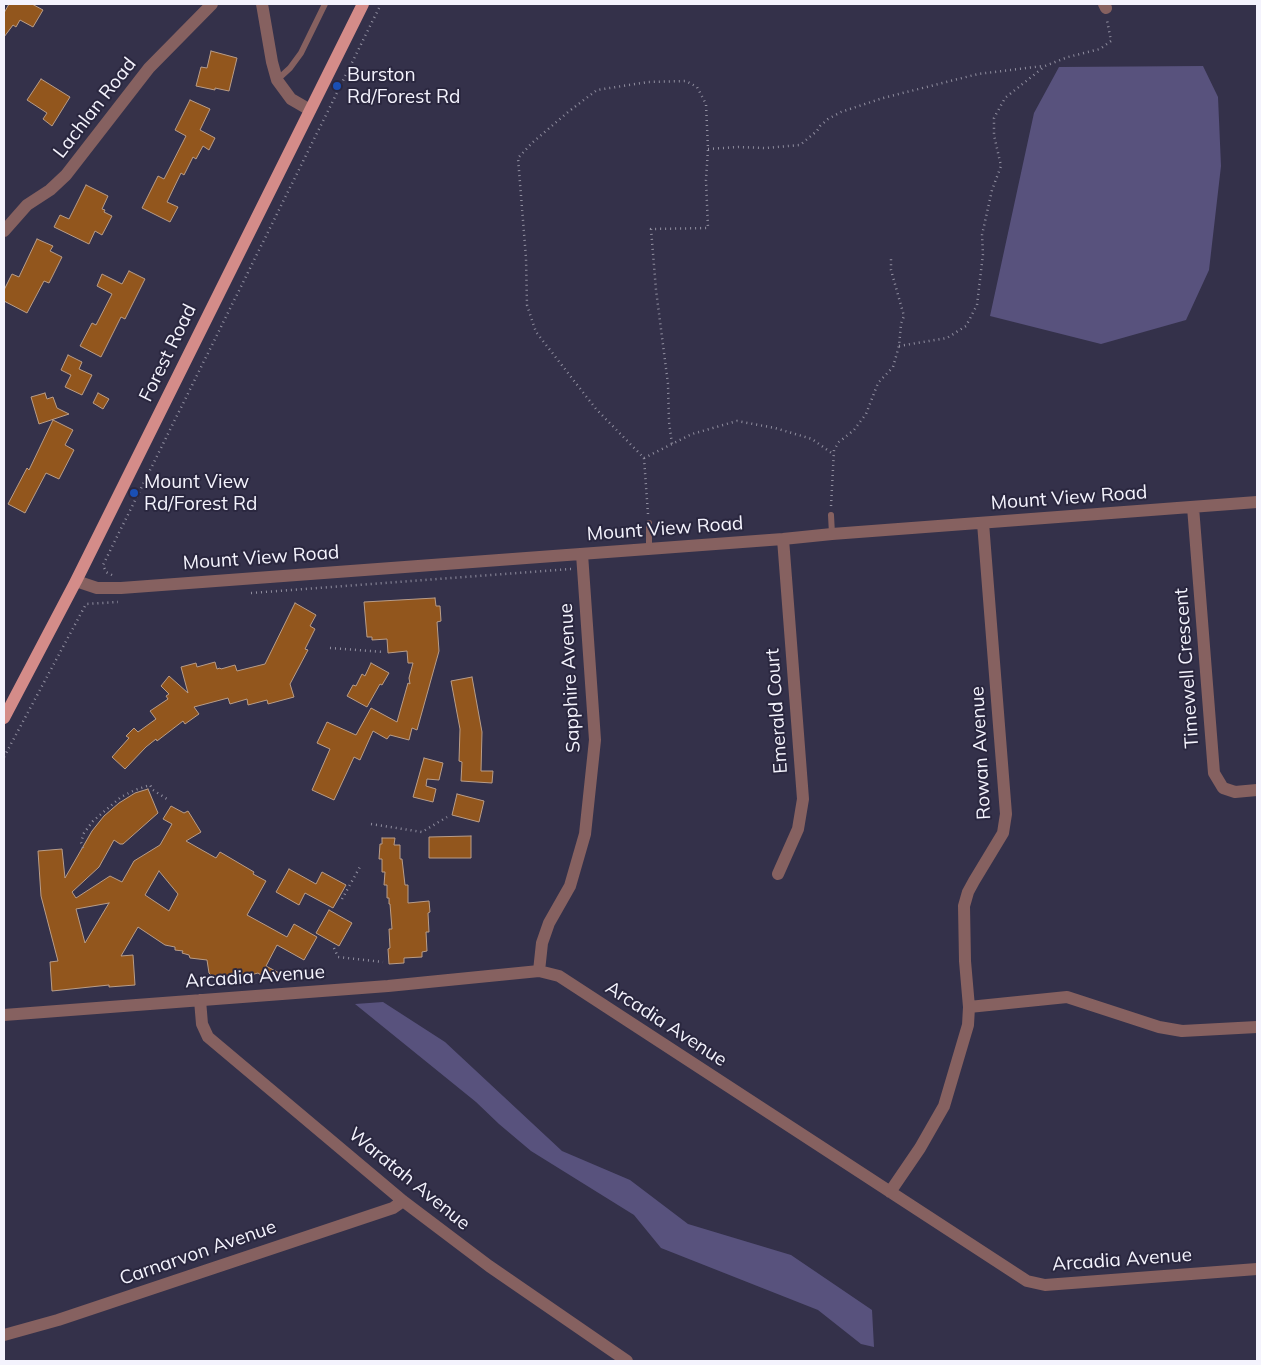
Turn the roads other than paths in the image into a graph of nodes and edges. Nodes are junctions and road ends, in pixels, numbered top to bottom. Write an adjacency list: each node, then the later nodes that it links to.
1 (212, 4): 7 (street, Lachlan Road)
2 (262, 4): 5 (street)
3 (325, 4): 5 (lane)
4 (363, 4): 6 (main road, Forest Road)
5 (278, 80): 6 (street)
6 (310, 110): 17 (main road, Forest Road)
7 (4, 231)
8 (1257, 502): 9 (street, Mount View Road)
9 (1193, 507): 12 (street, Mount View Road); 19 (street, Timewell Crescent)
10 (831, 515): 13 (lane)
11 (649, 523): 15 (lane)
12 (983, 524): 13 (street, Mount View Road); 23 (street, Rowan Avenue)
13 (832, 534): 14 (street, Mount View Road)
14 (784, 539): 15 (street, Mount View Road); 20 (street, Emerald Court)
15 (649, 549): 16 (street, Mount View Road)
16 (582, 554): 17 (street, Mount View Road); 21 (street, Sapphire Avenue)
17 (76, 581): 18 (main road, Forest Road)
18 (4, 718)
19 (1257, 790)
20 (778, 874)
21 (540, 971): 22 (street, Arcadia Avenue); 26 (street, Arcadia Avenue)
22 (200, 1000): 24 (street, Arcadia Avenue); 27 (street, Waratah Avenue)
23 (969, 1007): 25 (street); 26 (street, Rowan Avenue)
24 (4, 1016)
25 (1257, 1028)
26 (890, 1192): 28 (street, Arcadia Avenue)
27 (403, 1201): 29 (street, Carnarvon Avenue); 30 (street, Waratah Avenue)
28 (1257, 1269)
29 (4, 1335)
30 (628, 1361)

